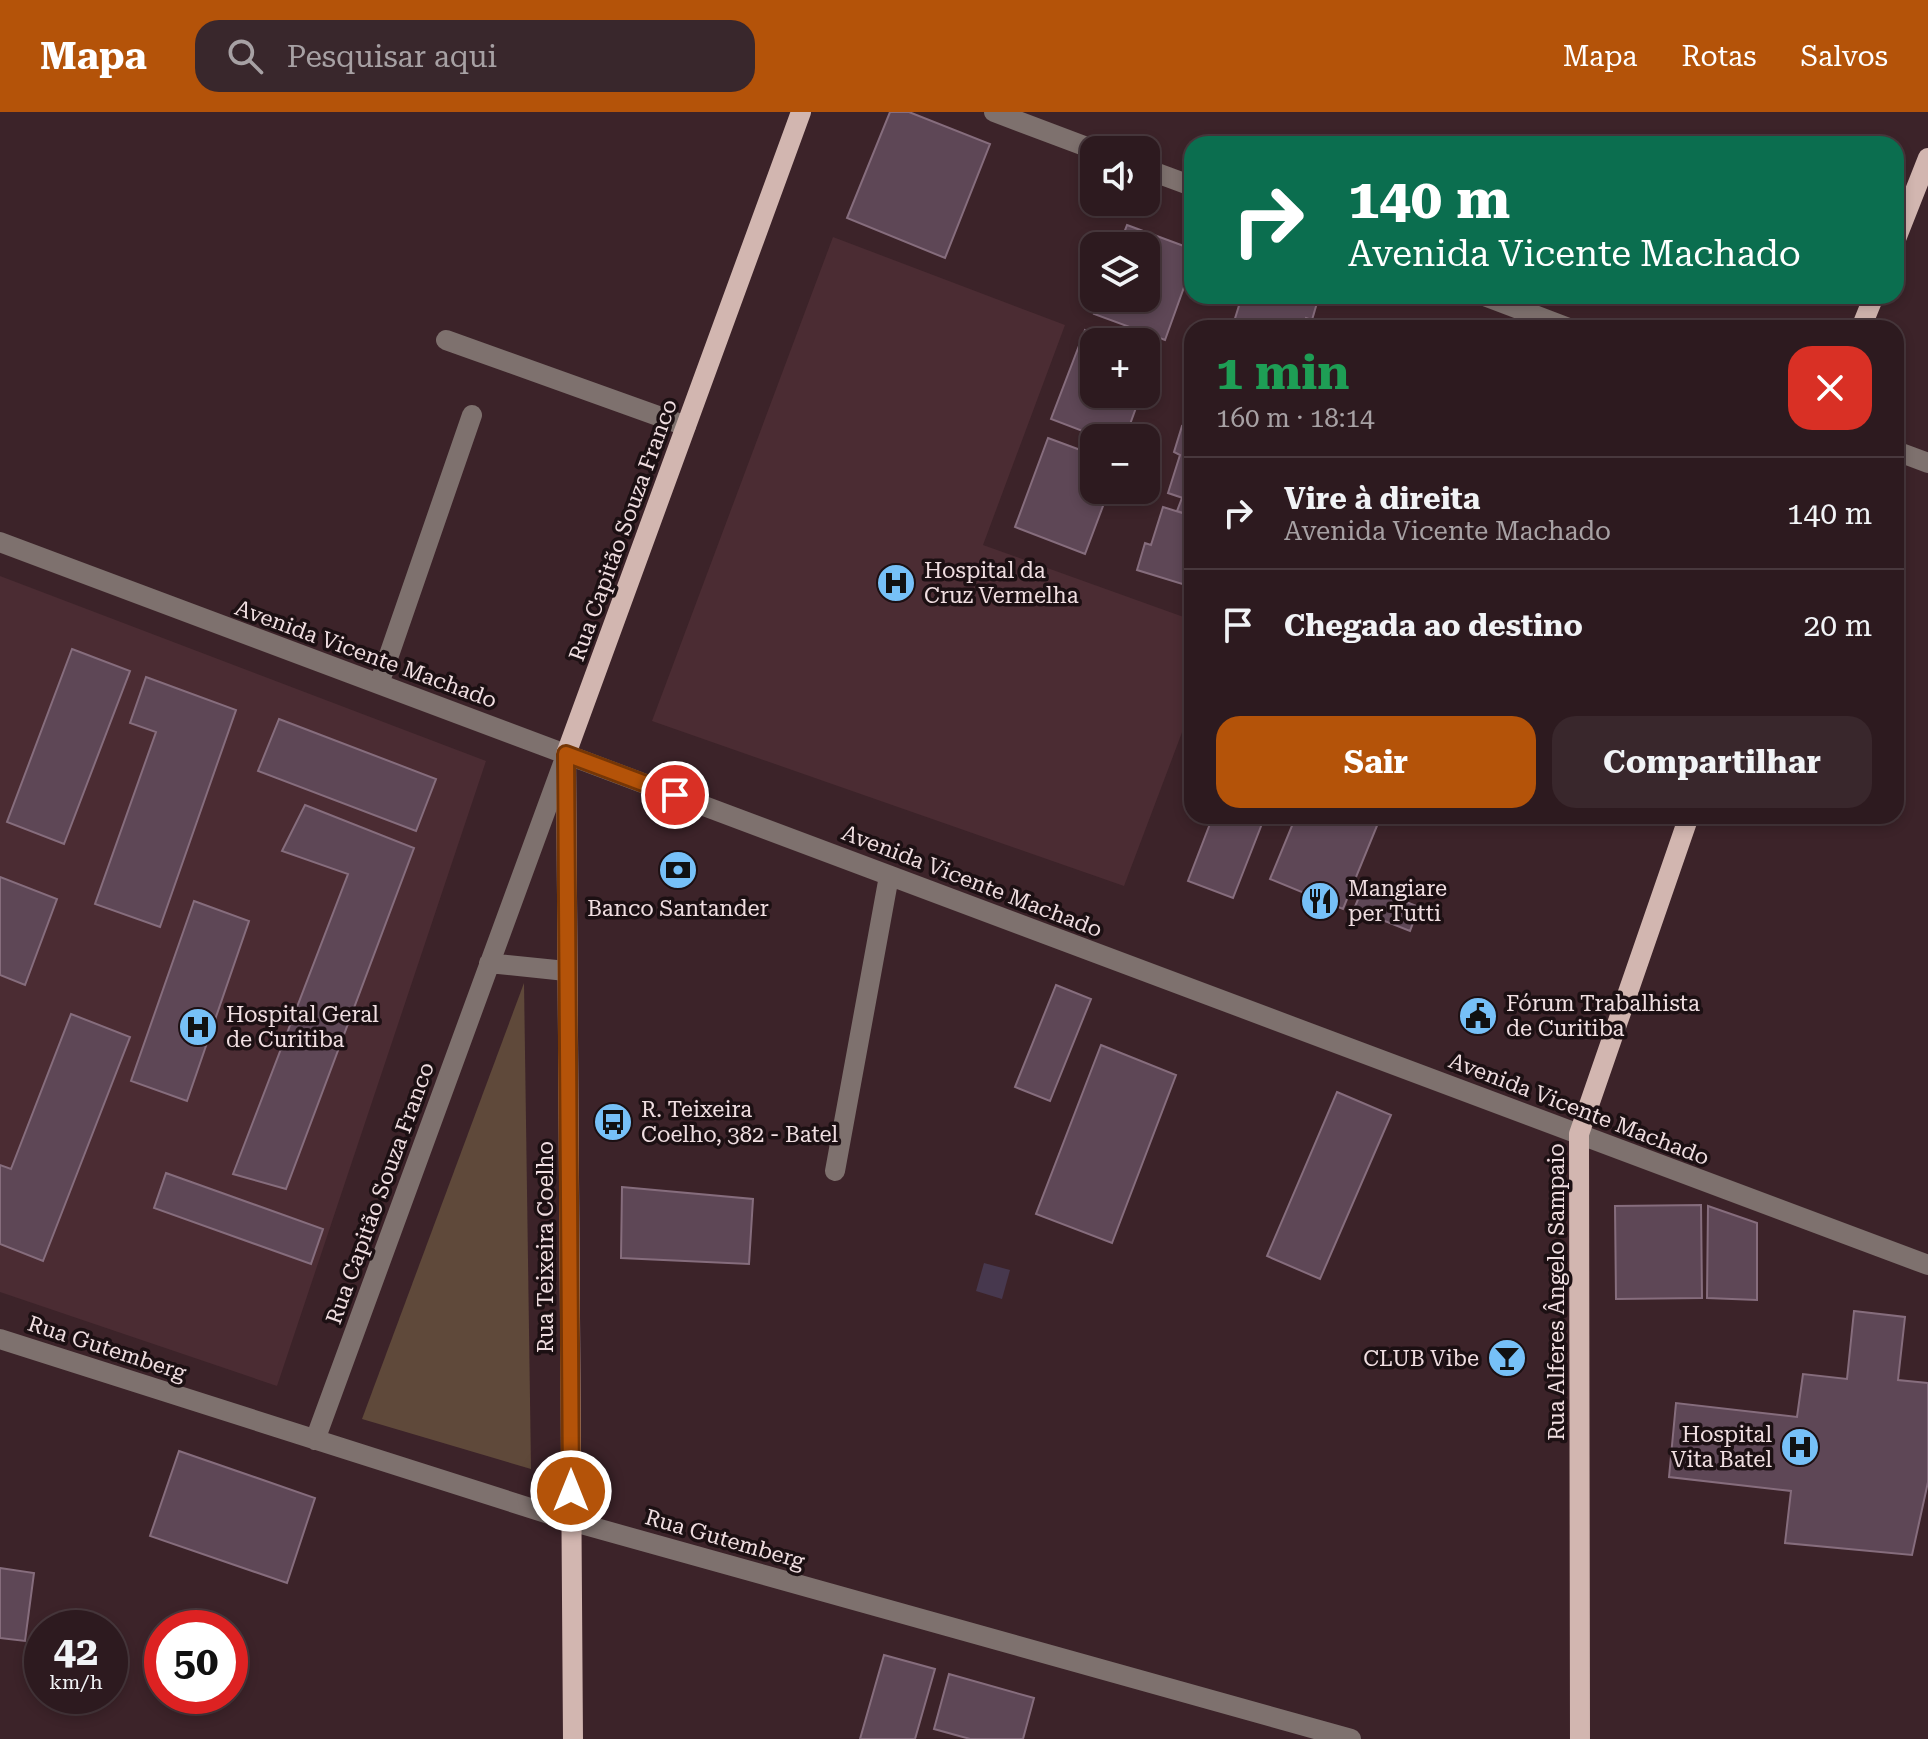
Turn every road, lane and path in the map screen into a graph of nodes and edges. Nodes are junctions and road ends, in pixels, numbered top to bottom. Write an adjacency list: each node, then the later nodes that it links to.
1 (801, 112): 12 (main road, Rua Capitão Souza Franco)
2 (994, 112): 3 (street)
3 (1080, 144)
4 (1928, 158): 7 (main road)
5 (1160, 174): 6 (street)
6 (1184, 183)
7 (1904, 219)
8 (1505, 304): 9 (street)
9 (1548, 320)
10 (446, 340): 12 (street)
11 (472, 415): 16 (street)
12 (686, 426): 17 (main road, Rua Capitão Souza Franco)
13 (1904, 454): 14 (street)
14 (1928, 463)
15 (0, 542): 16 (street, Avenida Vicente Machado)
16 (379, 684): 17 (street, Avenida Vicente Machado)
17 (566, 754): 19 (street, Avenida Vicente Machado); 20 (street, Rua Capitão Souza Franco); 21 (main road, Rua Teixeira Coelho)
18 (1686, 824): 22 (main road, Rua Alferes Ângelo Sampaio)
19 (889, 876): 22 (street, Avenida Vicente Machado); 23 (street)
20 (489, 963): 21 (street); 26 (street, Rua Capitão Souza Franco)
21 (566, 971): 27 (main road, Rua Teixeira Coelho)
22 (1579, 1134): 24 (street, Avenida Vicente Machado); 30 (main road, Rua Alferes Ângelo Sampaio)
23 (835, 1171)
24 (1928, 1265)
25 (0, 1339): 26 (street, Rua Gutemberg)
26 (315, 1440): 27 (street, Rua Gutemberg)
27 (571, 1521): 28 (main road, Rua Teixeira Coelho); 29 (street, Rua Gutemberg)
28 (573, 1739)
29 (1351, 1739)
30 (1580, 1739)

